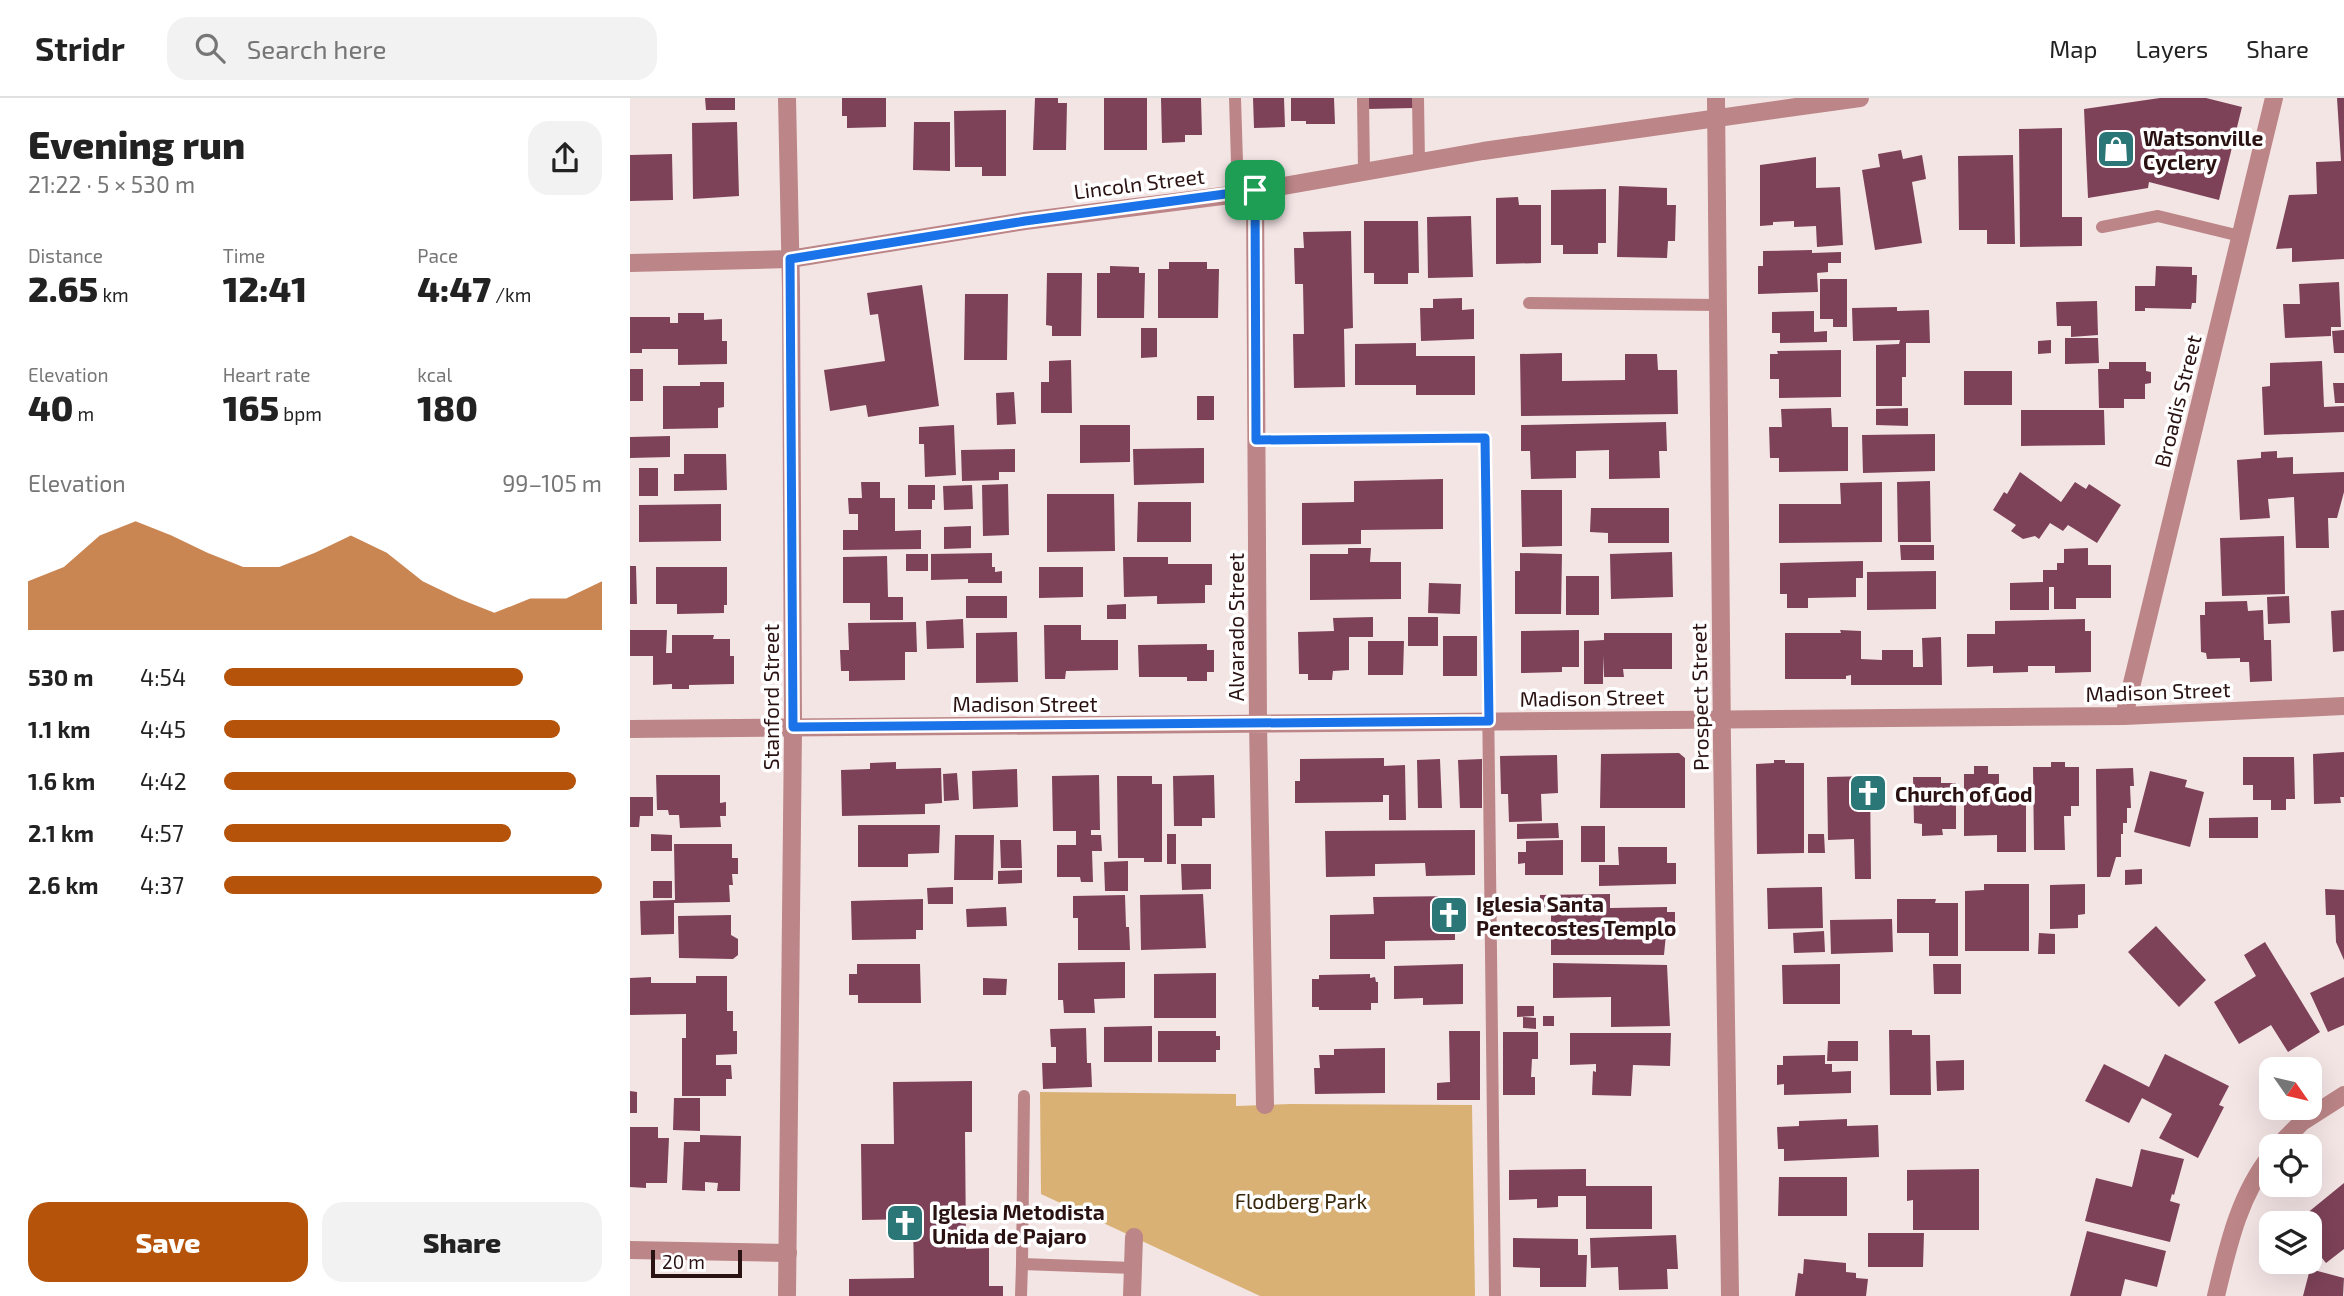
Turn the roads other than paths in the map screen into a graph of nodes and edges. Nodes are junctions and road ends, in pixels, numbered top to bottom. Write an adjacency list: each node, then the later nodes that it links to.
1 (787, 98): 14 (street, Stanford Street)
2 (1235, 98): 11 (lane)
3 (1363, 98): 10 (lane)
4 (1418, 98): 9 (lane)
5 (1716, 98): 8 (street, Prospect Street)
6 (1860, 98): 8 (street, Lincoln Street)
7 (2274, 98): 13 (street, Broadis Street)
8 (1716, 119): 9 (street, Lincoln Street); 17 (street, Prospect Street)
9 (1419, 162): 10 (street, Lincoln Street)
10 (1364, 171): 11 (street, Lincoln Street)
11 (1246, 192): 14 (street, Lincoln Street); 18 (street, Alvarado Street)
12 (2102, 227): 13 (lane)
13 (2240, 236): 20 (street, Broadis Street)
14 (790, 259): 15 (street, Lincoln Street); 24 (street, Stanford Street)
15 (630, 263)
16 (1529, 303): 17 (lane)
17 (1718, 305): 21 (street, Prospect Street)
18 (1256, 440): 22 (lane); 23 (street, Alvarado Street)
19 (2344, 706): 20 (street, Madison Street)
20 (2124, 716): 21 (street, Madison Street)
21 (1721, 718): 22 (street, Madison Street); 40 (street, Prospect Street)
22 (1489, 721): 23 (street, Madison Street); 39 (lane)
23 (1258, 723): 24 (street, Madison Street); 28 (street, Alvarado Street)
24 (793, 727): 25 (street, Madison Street); 33 (street, Stanford Street)
25 (630, 729)
26 (2344, 1095): 29 (street)
27 (1024, 1096): 34 (lane)
28 (1265, 1105)
29 (2290, 1134)
30 (2259, 1172): 41 (street)
31 (1134, 1237): 35 (street)
32 (630, 1250): 33 (street)
33 (788, 1253): 36 (street, Stanford Street)
34 (1022, 1264): 35 (lane); 37 (lane)
35 (1133, 1268): 38 (street)
36 (787, 1296)
37 (1021, 1296)
38 (1132, 1296)
39 (1495, 1296)
40 (1730, 1296)
41 (2216, 1296)

